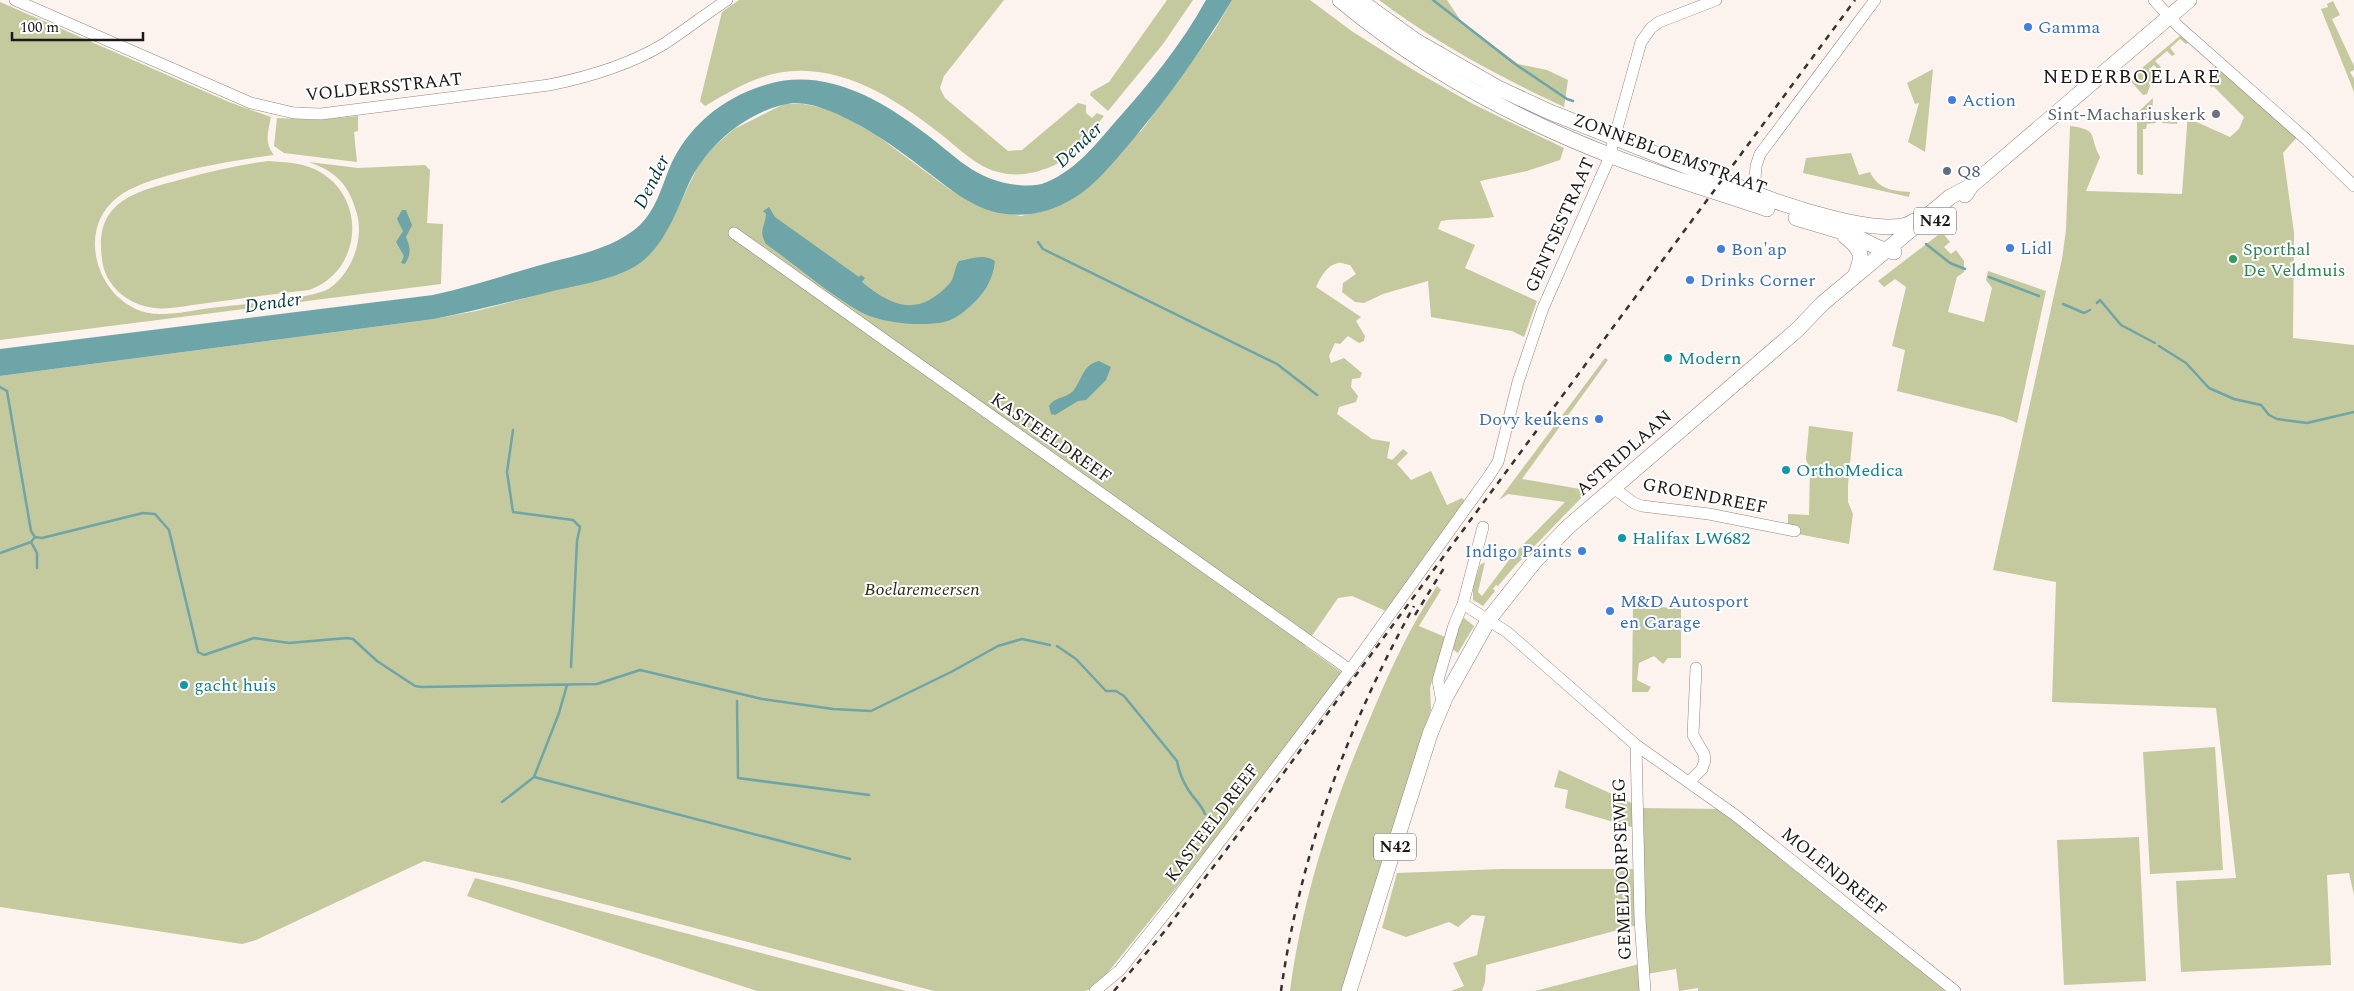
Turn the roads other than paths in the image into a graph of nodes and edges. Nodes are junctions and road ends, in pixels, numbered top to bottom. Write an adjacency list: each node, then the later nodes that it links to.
1 (15, 0): 2 (street, VOLDERSSTRAAT)
2 (727, 0)
3 (1340, 0): 11 (main road, ZONNEBLOEMSTRAAT)
4 (1359, 0): 10 (main road, ZONNEBLOEMSTRAAT)
5 (1716, 0): 10 (street, GENTSESTRAAT)
6 (1875, 0): 14 (street)
7 (2154, 0): 9 (street)
8 (2190, 0): 9 (main road, ASTRIDLAAN / N42)
9 (2170, 16): 12 (main road, ASTRIDLAAN / N42); 13 (street)
10 (1616, 136): 11 (street, GENTSESTRAAT); 14 (main road, ZONNEBLOEMSTRAAT)
11 (1610, 155): 18 (main road, ZONNEBLOEMSTRAAT); 22 (street, GENTSESTRAAT)
12 (1971, 186): 15 (main road, ASTRIDLAAN / N42); 19 (main road, ASTRIDLAAN / N42)
13 (2354, 186)
14 (1754, 194): 16 (main road, ZONNEBLOEMSTRAAT)
15 (1950, 197): 16 (main road); 19 (main road, ASTRIDLAAN / N42)
16 (1858, 223): 19 (main road)
17 (734, 233): 29 (street, KASTEELDREEF)
18 (1842, 233): 19 (main road, ZONNEBLOEMSTRAAT); 20 (main road)
19 (1887, 250): 20 (main road, ASTRIDLAAN / N42); 21 (main road, ASTRIDLAAN / N42)
20 (1855, 276): 21 (main road, ASTRIDLAAN / N42)
21 (1797, 330): 23 (main road, ASTRIDLAAN / N42)
22 (1489, 476): 29 (street, KASTEELDREEF)
23 (1612, 487): 25 (street, GROENDREEF); 27 (main road, ASTRIDLAAN / N42)
24 (1483, 527): 26 (street, ASTRIDLAAN)
25 (1795, 531)
26 (1463, 604): 27 (street); 30 (street, ASTRIDLAAN)
27 (1488, 618): 30 (main road, ASTRIDLAAN / N42); 31 (street, MOLENDREEF)
28 (1696, 668): 32 (street)
29 (1350, 670): 33 (street, KASTEELDREEF)
30 (1442, 703): 34 (main road, ASTRIDLAAN / N42)
31 (1636, 745): 32 (street, MOLENDREEF); 35 (street, GEMELDORPSEWEG)
32 (1689, 782): 36 (street, MOLENDREEF)
33 (1095, 991)
34 (1348, 991)
35 (1645, 991)
36 (1955, 991)

